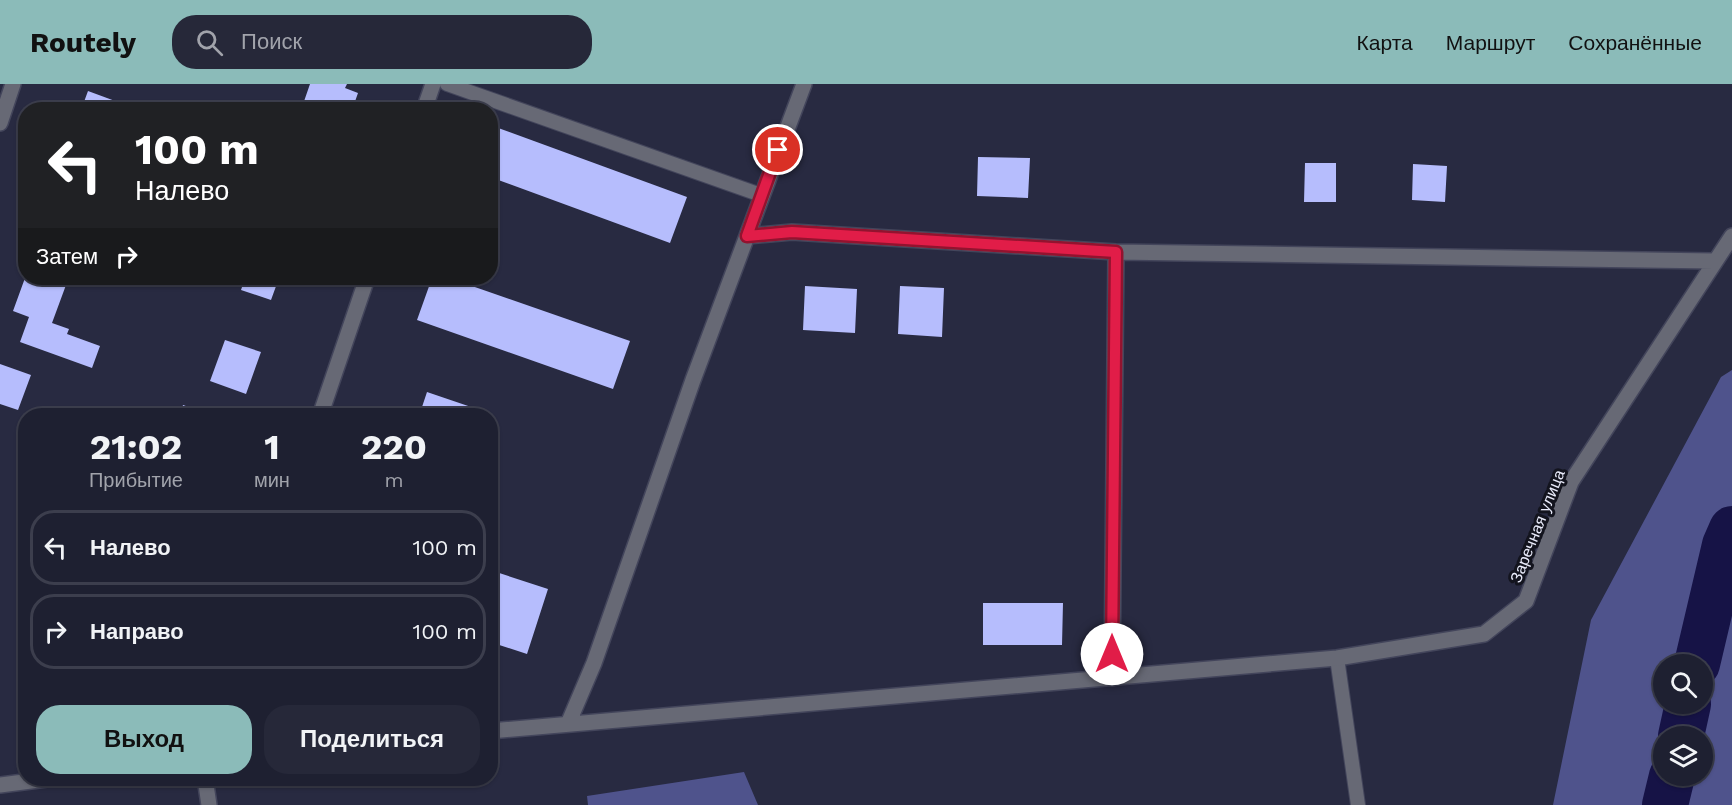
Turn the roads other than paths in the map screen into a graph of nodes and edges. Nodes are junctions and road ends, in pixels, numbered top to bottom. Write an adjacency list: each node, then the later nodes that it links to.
1 (13, 84): 8 (street)
2 (433, 84): 5 (street)
3 (447, 84): 7 (lane)
4 (804, 84): 9 (street)
5 (427, 102)
6 (498, 102): 9 (lane)
7 (498, 102)
8 (0, 123)
9 (761, 195): 10 (street)
10 (747, 236): 12 (street); 18 (street)
11 (1732, 236): 13 (street, Заречная улица)
12 (1116, 252): 13 (street); 17 (street)
13 (1714, 261): 16 (street, Заречная улица)
14 (365, 285): 15 (street)
15 (323, 408)
16 (1337, 658): 17 (street, Заречная улица); 24 (lane)
17 (1112, 678): 18 (street, Заречная улица)
18 (568, 724): 19 (street, Заречная улица)
19 (498, 730)
20 (18, 783): 21 (street)
21 (0, 785)
22 (206, 786): 23 (street)
23 (209, 805)
24 (1358, 805)

